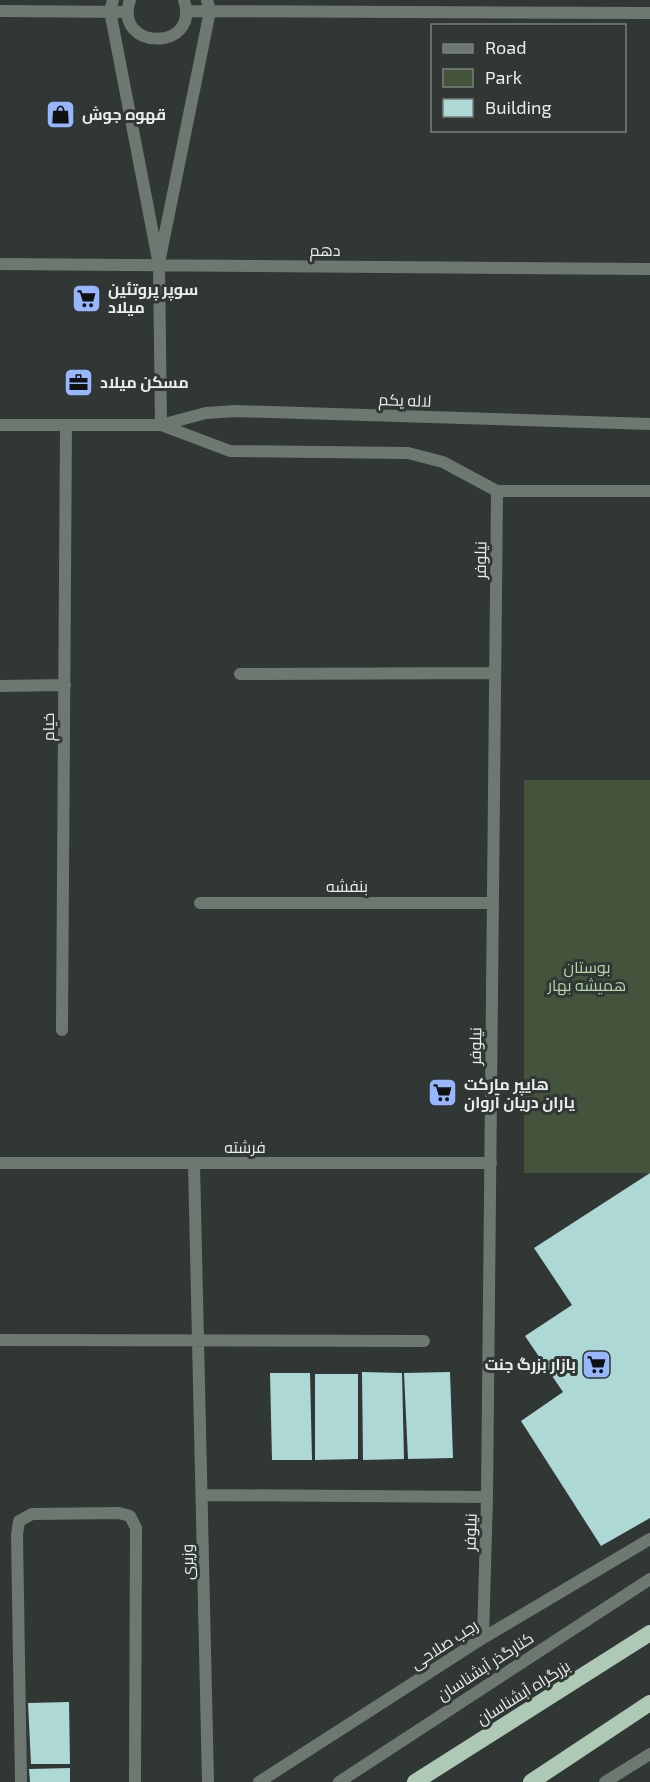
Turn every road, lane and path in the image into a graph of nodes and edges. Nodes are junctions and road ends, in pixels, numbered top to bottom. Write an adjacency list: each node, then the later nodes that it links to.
1 (112, 6): 2 (street); 5 (street); 8 (street)
2 (129, 6): 3 (street)
3 (185, 6): 4 (street)
4 (209, 6): 6 (street); 8 (street)
5 (0, 11)
6 (650, 14)
7 (0, 264): 8 (street, دهم)
8 (159, 265): 9 (street, دهم); 13 (street)
9 (650, 269)
10 (650, 424): 13 (street, لاله یکم)
11 (0, 425): 12 (street, لاله یکم)
12 (66, 425): 13 (street, لاله یکم); 18 (street, خیام)
13 (161, 425): 15 (street, لاله یکم)
14 (650, 490): 15 (street)
15 (497, 491): 16 (street, نیلوفر)
16 (495, 673): 17 (street); 21 (street, نیلوفر)
17 (240, 674)
18 (64, 685): 19 (street); 22 (street, خیام)
19 (0, 686)
20 (200, 903): 21 (street, بنفشه)
21 (493, 903): 24 (street, نیلوفر)
22 (62, 1030)
23 (0, 1163): 25 (street, فرشته)
24 (490, 1163): 25 (street, فرشته); 30 (street, نیلوفر)
25 (194, 1164): 27 (street, وزیری)
26 (0, 1340): 27 (street)
27 (198, 1340): 28 (street); 29 (street, وزیری)
28 (424, 1341)
29 (202, 1495): 30 (street); 41 (street, وزیری)
30 (487, 1497): 34 (street, نیلوفر)
31 (650, 1539): 34 (street, رجب صلاحی)
32 (650, 1579): 43 (street, کنارگذر آبشناسان)
33 (650, 1633): 44 (highway, بزرگراه آبشناسان)
34 (483, 1638): 42 (street, رجب صلاحی)
35 (650, 1703): 45 (highway)
36 (650, 1754): 37 (street)
37 (635, 1763): 38 (street); 46 (street)
38 (650, 1764)
39 (21, 1782): 40 (street)
40 (135, 1782)
41 (208, 1782)
42 (260, 1782)
43 (339, 1782)
44 (414, 1782)
45 (531, 1782)
46 (605, 1782)

